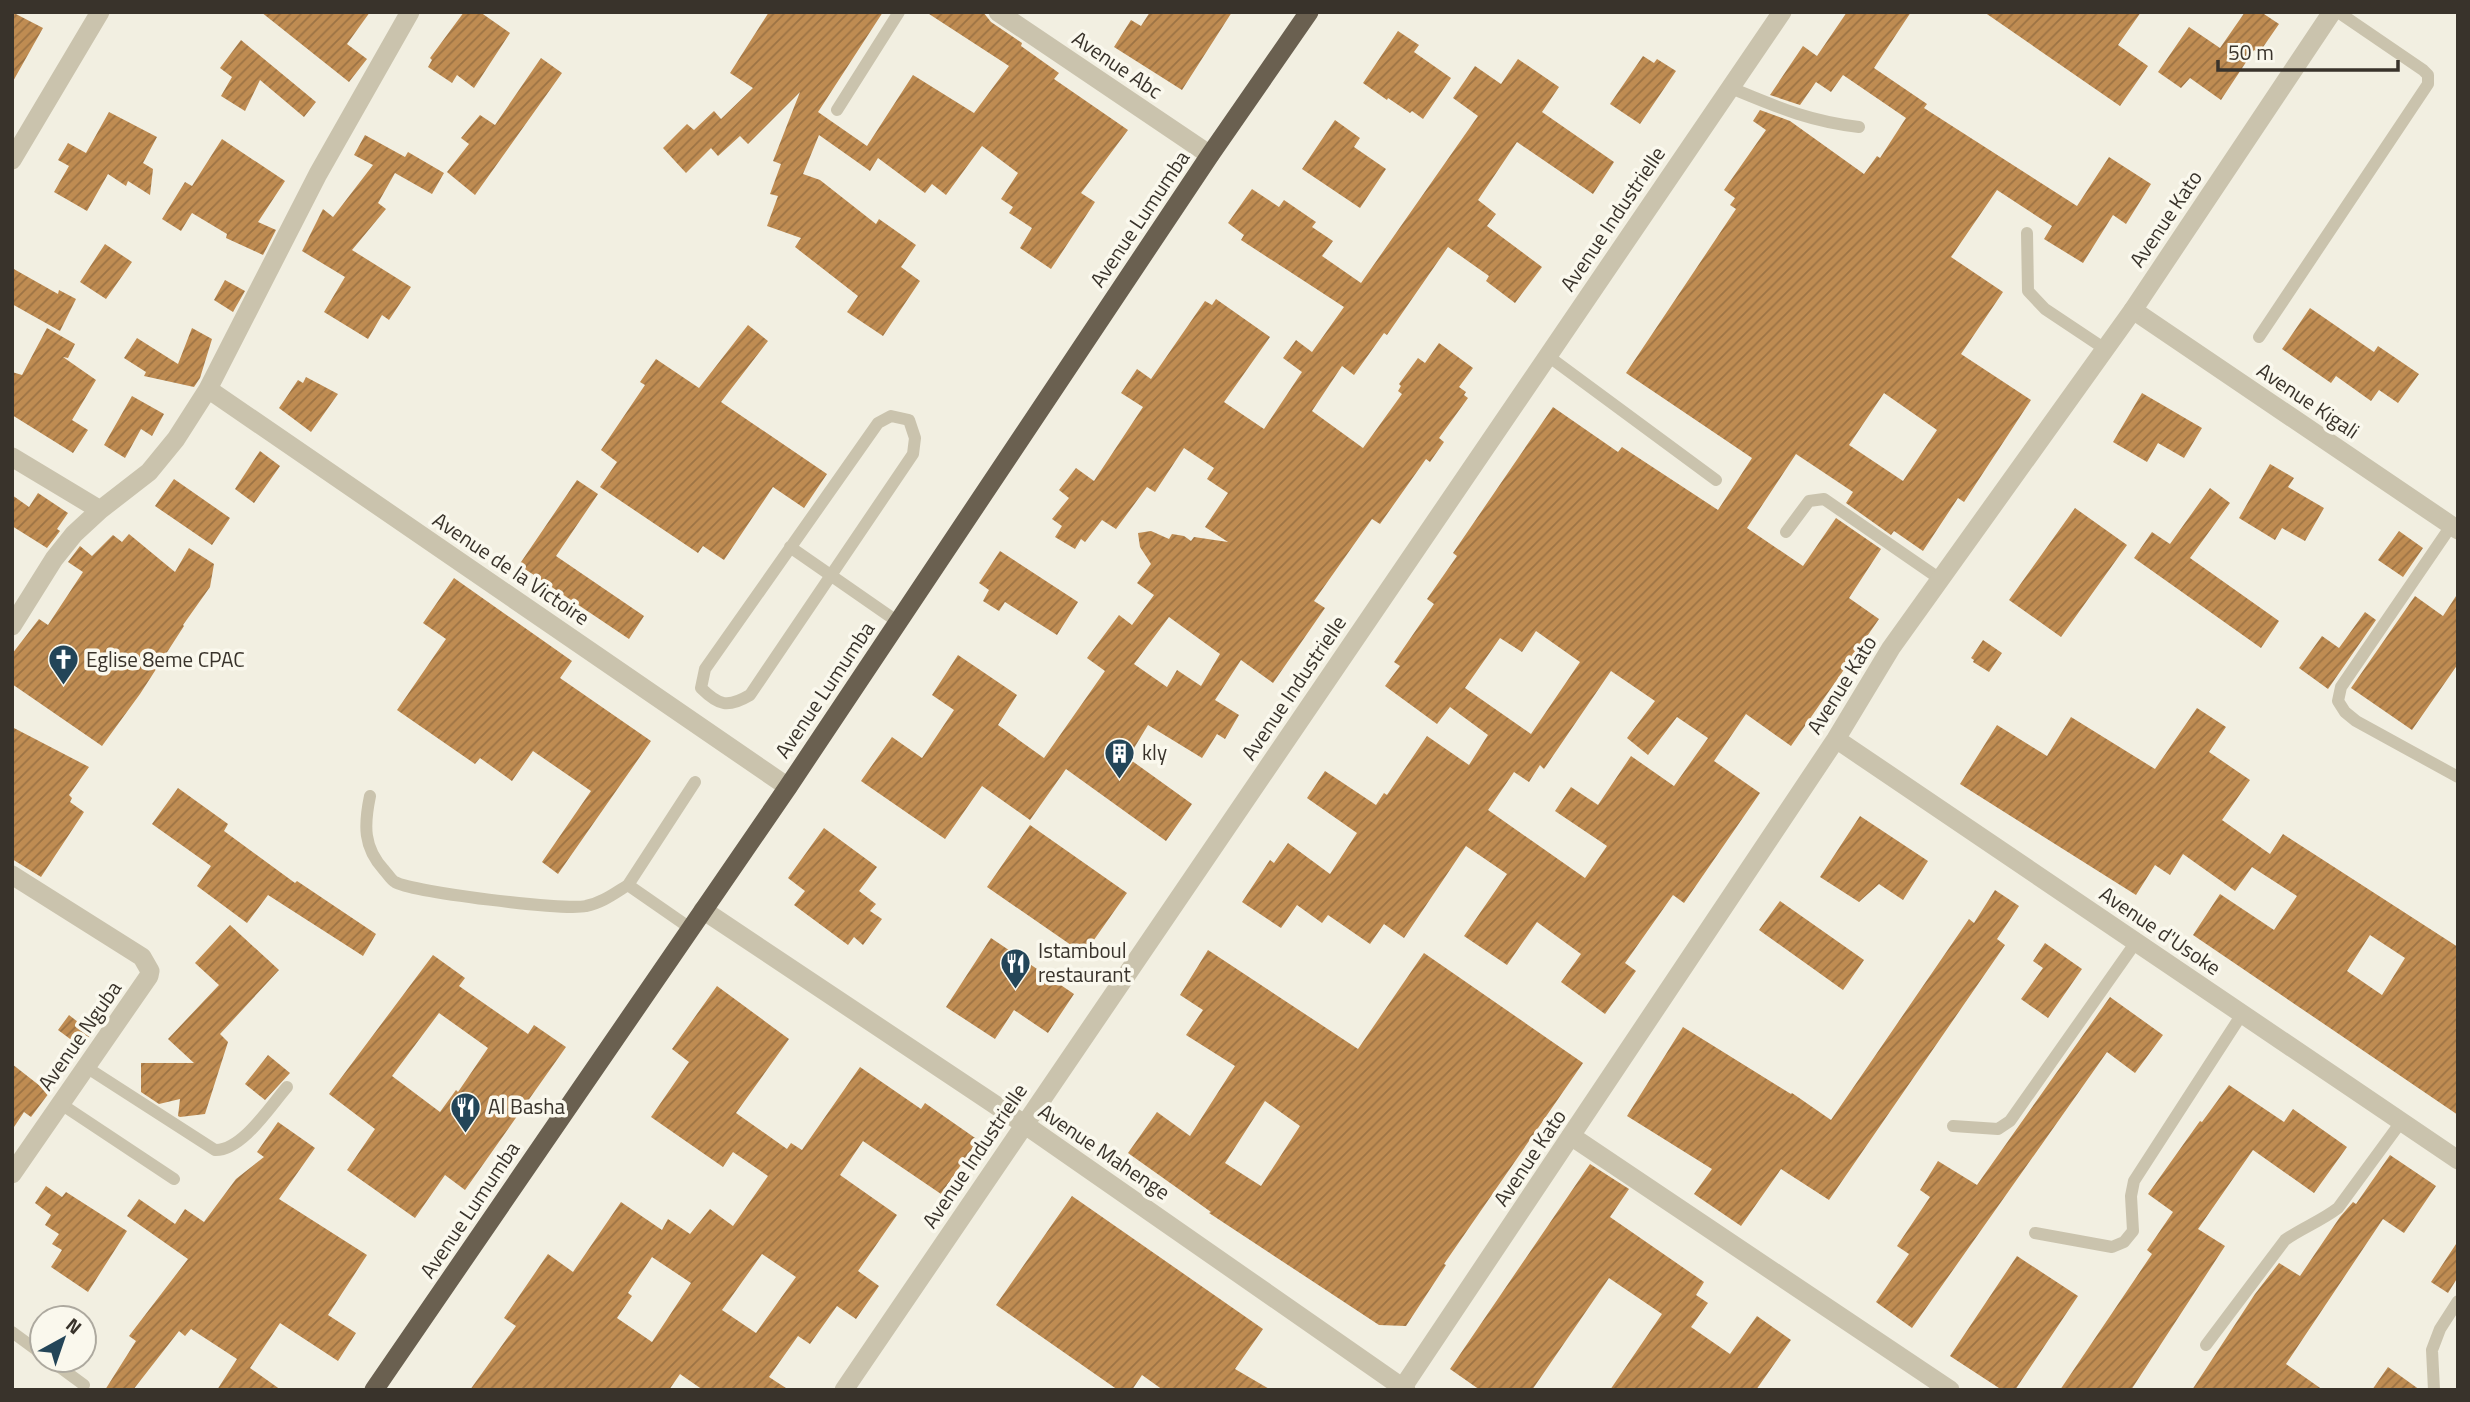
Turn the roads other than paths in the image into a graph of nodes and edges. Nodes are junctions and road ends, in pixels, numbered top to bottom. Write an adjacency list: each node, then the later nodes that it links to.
1 (100, 12): 13 (street)
2 (410, 12): 19 (street)
3 (899, 12): 10 (lane)
4 (998, 12): 12 (street, Avenue Abc)
5 (1309, 12): 12 (highway, Avenue Lumumba)
6 (1782, 12): 9 (street, Avenue Industrielle)
7 (2332, 12): 15 (street, Avenue Kato)
8 (2338, 12): 16 (lane)
9 (1731, 88): 11 (lane); 18 (street, Avenue Industrielle)
10 (837, 110)
11 (1859, 127)
12 (1210, 155): 28 (highway, Avenue Lumumba)
13 (12, 160)
14 (2027, 233): 17 (lane)
15 (2133, 310): 17 (street, Avenue Kato); 23 (street, Avenue Kigali)
16 (2259, 337)
17 (2105, 349): 27 (street, Avenue Kato)
18 (1548, 356): 21 (lane); 45 (street, Avenue Industrielle)
19 (208, 389): 22 (street); 33 (street, Avenue de la Victoire)
20 (12, 457): 22 (street)
21 (1716, 480)
22 (100, 510): 29 (street)
23 (2455, 528): 31 (lane)
24 (1786, 531): 27 (lane)
25 (790, 547): 26 (lane); 26 (lane); 26 (lane)
26 (831, 576): 28 (lane)
27 (1940, 579): 30 (street, Avenue Kato)
28 (898, 622): 33 (highway, Avenue Lumumba)
29 (12, 626)
30 (1836, 739): 39 (street, Avenue d'Usoke); 47 (street, Avenue Kato)
31 (2458, 777)
32 (695, 782): 36 (lane)
33 (788, 787): 37 (highway, Avenue Lumumba)
34 (370, 796): 36 (lane)
35 (12, 875): 41 (street, Avenue Nguba)
36 (628, 885): 38 (lane)
37 (704, 910): 38 (highway, Avenue Lumumba); 45 (street, Avenue Mahenge)
38 (690, 928): 59 (highway, Avenue Lumumba)
39 (2136, 942): 40 (street, Avenue d'Usoke); 46 (lane)
40 (2242, 1014): 44 (street, Avenue d'Usoke); 51 (lane)
41 (86, 1068): 42 (lane); 43 (street, Avenue Nguba)
42 (287, 1087)
43 (61, 1104): 49 (street, Avenue Nguba); 50 (lane)
44 (2401, 1122): 48 (street, Avenue d'Usoke); 55 (lane)
45 (1024, 1124): 58 (street, Avenue Mahenge); 60 (street, Avenue Industrielle)
46 (1952, 1126)
47 (1571, 1136): 58 (street, Avenue Kato); 61 (street)
48 (2458, 1160)
49 (12, 1174)
50 (174, 1179)
51 (2035, 1233)
52 (2458, 1301): 62 (lane)
53 (12, 1332): 54 (lane)
54 (28, 1344)
55 (2206, 1345)
56 (69, 1374): 57 (lane)
57 (84, 1385)
58 (1403, 1389)
59 (374, 1390)
60 (844, 1390)
61 (1950, 1390)
62 (2434, 1390)

